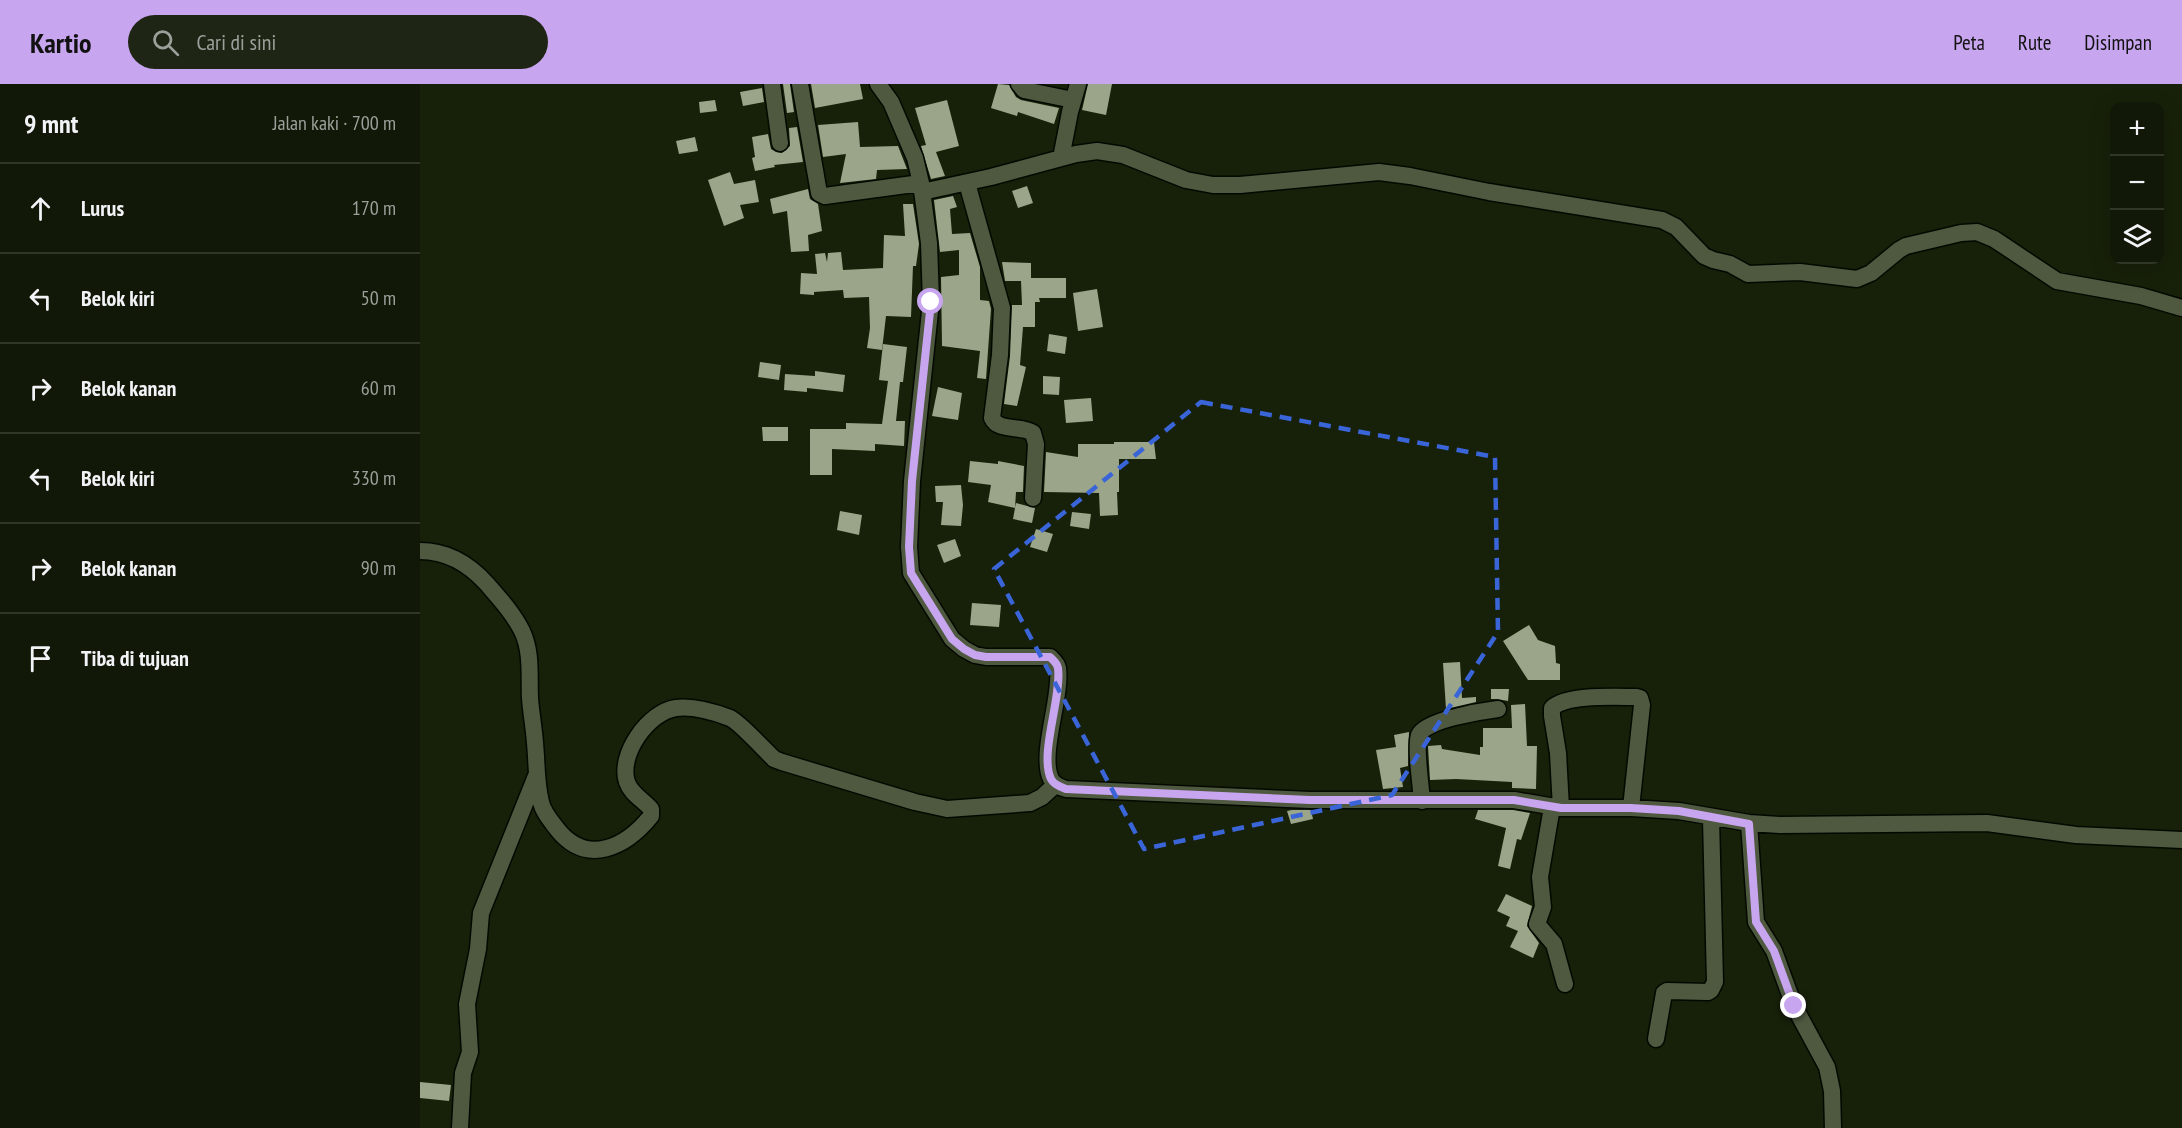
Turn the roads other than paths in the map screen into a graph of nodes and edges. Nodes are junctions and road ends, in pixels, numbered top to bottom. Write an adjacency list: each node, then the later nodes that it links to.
1 (772, 84): 7 (street)
2 (800, 84): 10 (street)
3 (879, 84): 10 (street)
4 (1019, 84): 6 (street)
5 (1078, 84): 6 (street)
6 (1073, 100): 8 (street)
7 (780, 143)
8 (1062, 158): 9 (street); 11 (street)
9 (967, 183): 10 (street); 12 (street)
10 (922, 188): 16 (street)
11 (2182, 308)
12 (1033, 498)
13 (420, 551): 15 (street)
14 (1498, 709): 17 (street)
15 (536, 776): 16 (street); 25 (street)
16 (1055, 785): 17 (street)
17 (1422, 801): 18 (street)
18 (1557, 808): 19 (street); 19 (street); 23 (street)
19 (1631, 808): 20 (street)
20 (1712, 818): 21 (street); 24 (street)
21 (1749, 824): 22 (street); 26 (street)
22 (2182, 840)
23 (1565, 984)
24 (1656, 1039)
25 (460, 1128)
26 (1833, 1128)

